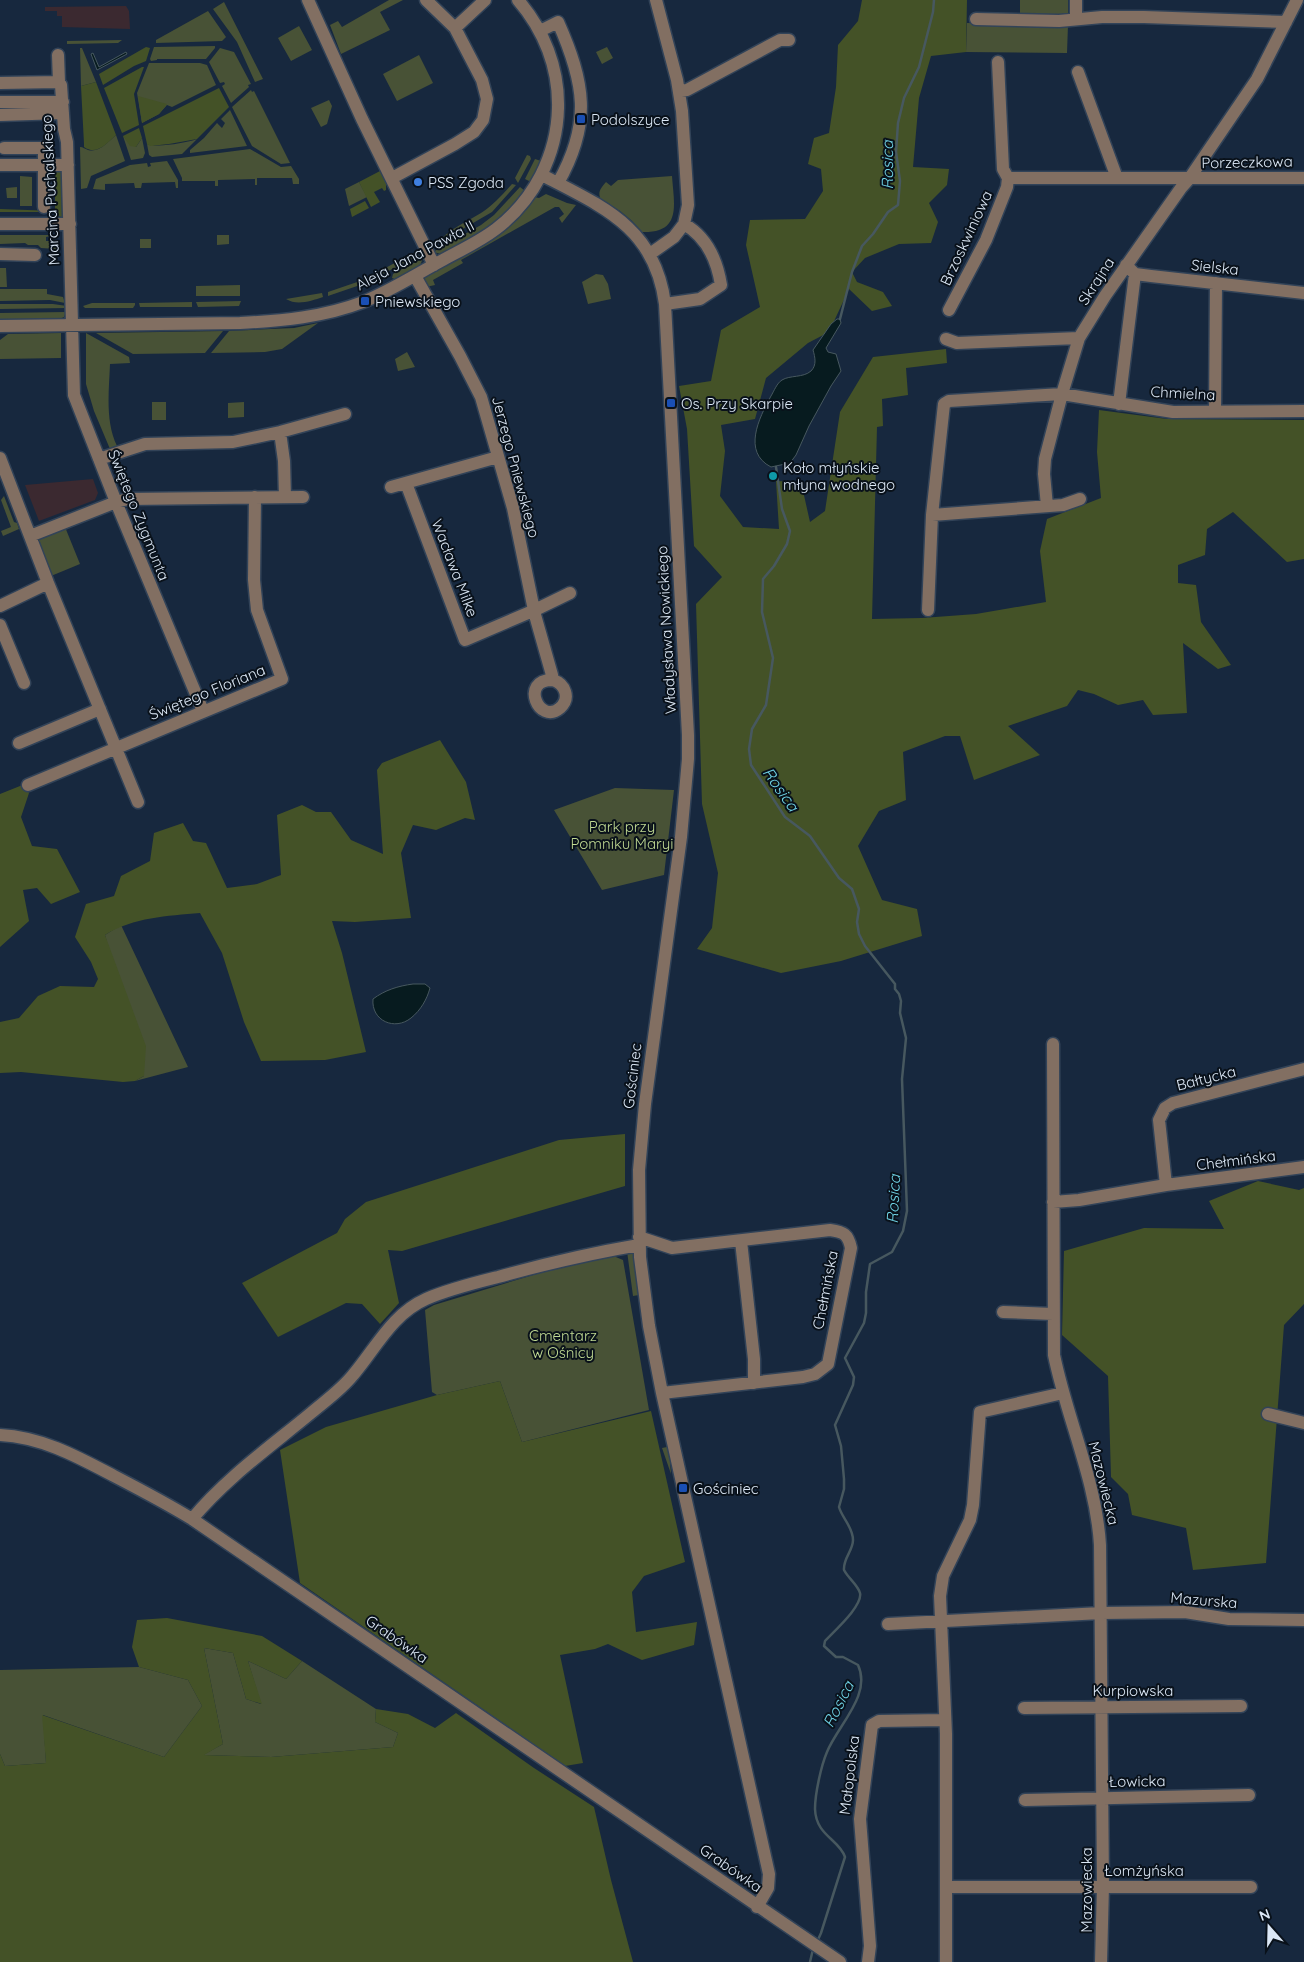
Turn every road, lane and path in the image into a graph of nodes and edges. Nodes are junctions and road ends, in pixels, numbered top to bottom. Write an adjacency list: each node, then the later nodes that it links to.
1 (308, 0): 28 (street)
2 (426, 0): 11 (street)
3 (485, 0): 11 (street)
4 (518, 0): 12 (street, Aleja Jana Pawła II)
5 (656, 0): 19 (street)
6 (1076, 0): 9 (street)
7 (1298, 0): 10 (street, Skrajna)
8 (976, 19): 9 (street)
9 (1076, 19): 10 (street)
10 (1286, 22): 32 (street, Skrajna)
11 (455, 28): 28 (street)
12 (540, 31): 27 (street, Aleja Jana Pawła II); 33 (street)
13 (789, 40): 19 (street)
14 (58, 55): 17 (street, Marcina Puchalskiego)
15 (998, 62): 29 (street, Brzoskwiniowa)
16 (1078, 72): 30 (street)
17 (58, 82): 18 (street); 21 (street, Marcina Puchalskiego)
18 (0, 83)
19 (679, 91): 37 (street)
20 (0, 102): 21 (street)
21 (63, 108): 22 (street); 26 (street, Marcina Puchalskiego)
22 (0, 115)
23 (4, 148): 25 (street)
24 (0, 165): 25 (street)
25 (44, 165): 26 (street); 34 (street)
26 (68, 165): 36 (street, Marcina Puchalskiego)
27 (542, 174): 33 (street, Władysława Nowickiego); 41 (street, Aleja Jana Pawła II)
28 (392, 178): 41 (street)
29 (1008, 178): 30 (street, Brzoskwiniowa); 47 (street, Brzoskwiniowa)
30 (1117, 178): 32 (street, Brzoskwiniowa)
31 (1304, 178): 32 (street, Porzeczkowa)
32 (1189, 179): 42 (street, Skrajna)
33 (558, 184): 39 (street, Władysława Nowickiego)
34 (44, 207)
35 (0, 224): 36 (street)
36 (70, 224): 48 (street, Marcina Puchalskiego)
37 (684, 224): 39 (street); 46 (street)
38 (0, 254): 40 (street)
39 (650, 254): 46 (street, Władysława Nowickiego)
40 (34, 255)
41 (434, 265): 43 (street, Aleja Jana Pawła II)
42 (1131, 269): 44 (street, Sielska); 50 (street, Skrajna); 53 (street, Skrajna)
43 (415, 276): 48 (street, Aleja Jana Pawła II); 58 (street, Jerzego Pniewskiego)
44 (1216, 283): 45 (street, Sielska); 55 (street)
45 (1304, 293)
46 (665, 304): 85 (street, Władysława Nowickiego)
47 (949, 310)
48 (71, 325): 49 (street, Aleja Jana Pawła II); 60 (street, Świętego Zygmunta)
49 (0, 326)
50 (1079, 338): 51 (street); 52 (street, Skrajna)
51 (946, 339)
52 (1062, 394): 53 (street, Chmielna); 68 (street, Skrajna); 69 (street)
53 (1119, 404): 55 (street, Chmielna)
54 (1304, 411): 55 (street, Chmielna)
55 (1215, 412)
56 (344, 414): 57 (street)
57 (280, 432): 60 (street); 64 (street)
58 (498, 457): 61 (street); 74 (street, Jerzego Pniewskiego)
59 (0, 458): 70 (street)
60 (99, 460): 67 (street, Świętego Zygmunta)
61 (406, 483): 62 (street); 74 (street, Wacława Milke)
62 (391, 487)
63 (255, 497): 64 (street); 67 (street); 80 (street, Świętego Floriana)
64 (285, 497): 65 (street)
65 (303, 497)
66 (1080, 499): 68 (street)
67 (116, 502): 70 (street); 80 (street, Świętego Zygmunta)
68 (1047, 506): 69 (street)
69 (932, 515): 75 (street)
70 (30, 536): 71 (street)
71 (48, 583): 73 (street); 79 (street)
72 (570, 593): 74 (street, Wacława Milke)
73 (0, 606)
74 (535, 610): 77 (street, Jerzego Pniewskiego)
75 (928, 610)
76 (0, 625): 78 (street)
77 (553, 680)
78 (24, 683)
79 (100, 709): 81 (street); 82 (street)
80 (203, 711): 82 (street, Świętego Floriana)
81 (19, 743)
82 (116, 747): 83 (street, Świętego Floriana); 84 (street)
83 (28, 786)
84 (138, 802)
85 (665, 953): 91 (street, Gościniec)
86 (1053, 1044): 90 (street, Mazowiecka)
87 (1304, 1069): 89 (street, Bałtycka)
88 (1304, 1168): 89 (street, Chełmińska)
89 (1166, 1185): 90 (street, Chełmińska)
90 (1053, 1202): 94 (street, Mazowiecka)
91 (639, 1241): 92 (street, Chełmińska); 96 (street, Gościniec); 101 (street)
92 (741, 1241): 95 (street); 95 (street, Chełmińska)
93 (1003, 1312): 94 (street)
94 (1053, 1314): 97 (street, Mazowiecka)
95 (754, 1383): 96 (street, Chełmińska)
96 (662, 1393): 116 (street, Gościniec)
97 (1063, 1393): 102 (street, Mazowiecka); 104 (street)
98 (1268, 1414): 99 (street)
99 (1304, 1423)
100 (0, 1435): 101 (street, Grabówka)
101 (192, 1519): 116 (street, Grabówka)
102 (1101, 1612): 103 (street, Mazurska); 104 (street); 106 (street, Mazowiecka)
103 (1304, 1620)
104 (940, 1622): 105 (street); 109 (street)
105 (888, 1624)
106 (1101, 1706): 107 (street, Kurpiowska); 108 (street, Kurpiowska); 111 (street, Mazowiecka)
107 (1241, 1706)
108 (1024, 1708)
109 (945, 1720): 114 (street); 118 (street, Małopolska)
110 (1249, 1795): 111 (street, Łowicka)
111 (1102, 1798): 112 (street, Łowicka); 113 (street, Mazowiecka)
112 (1025, 1800)
113 (1103, 1886): 114 (street, Łomżyńska); 115 (street, Łomżyńska); 120 (street, Mazowiecka)
114 (947, 1887): 119 (street)
115 (1250, 1887)
116 (758, 1907): 117 (street, Grabówka)
117 (840, 1962)
118 (868, 1962)
119 (946, 1962)
120 (1101, 1962)

